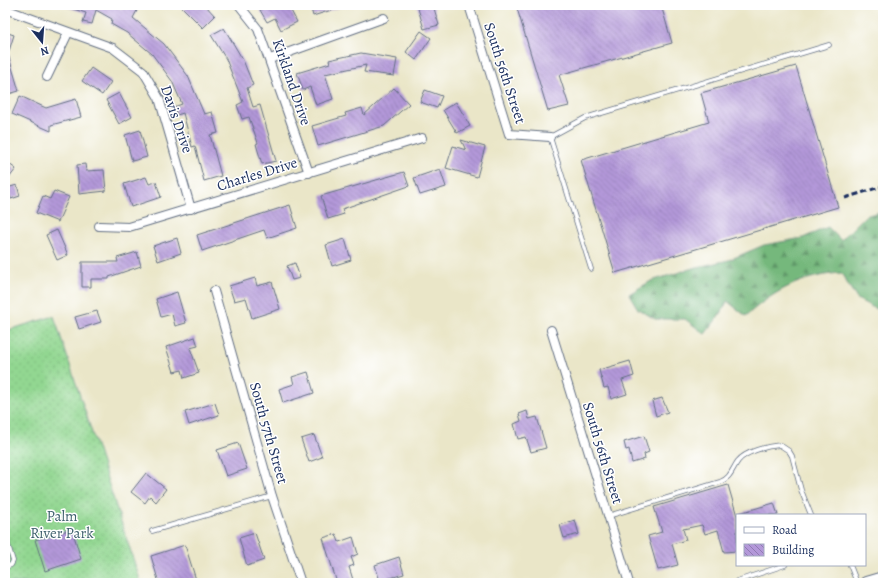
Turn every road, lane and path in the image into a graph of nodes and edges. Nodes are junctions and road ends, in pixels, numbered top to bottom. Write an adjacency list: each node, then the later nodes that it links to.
1 (239, 5): 7 (street, Kirkland Drive)
2 (469, 5): 9 (street, South 56th Street)
3 (5, 9): 5 (street, Davis Drive)
4 (384, 18): 7 (street)
5 (68, 33): 8 (street); 12 (street, Davis Drive)
6 (829, 45): 9 (lane)
7 (270, 59): 11 (street, Kirkland Drive)
8 (47, 77)
9 (550, 137): 14 (lane)
10 (422, 138): 11 (street, Charles Drive)
11 (309, 173): 12 (street, Charles Drive)
12 (191, 209): 13 (street, Charles Drive)
13 (99, 226)
14 (591, 268)
15 (214, 291): 17 (street, South 57th Street)
16 (552, 330): 19 (street, South 56th Street)
17 (272, 496): 20 (lane); 26 (street, South 57th Street)
18 (810, 514): 19 (lane)
19 (608, 516): 27 (street, South 56th Street)
20 (152, 531)
21 (5, 535): 24 (lane)
22 (782, 566): 28 (lane)
23 (850, 566): 29 (lane)
24 (5, 567)
25 (883, 579): 30 (street)
26 (301, 583)
27 (629, 583)
28 (738, 583)
29 (857, 583)
30 (866, 583)

